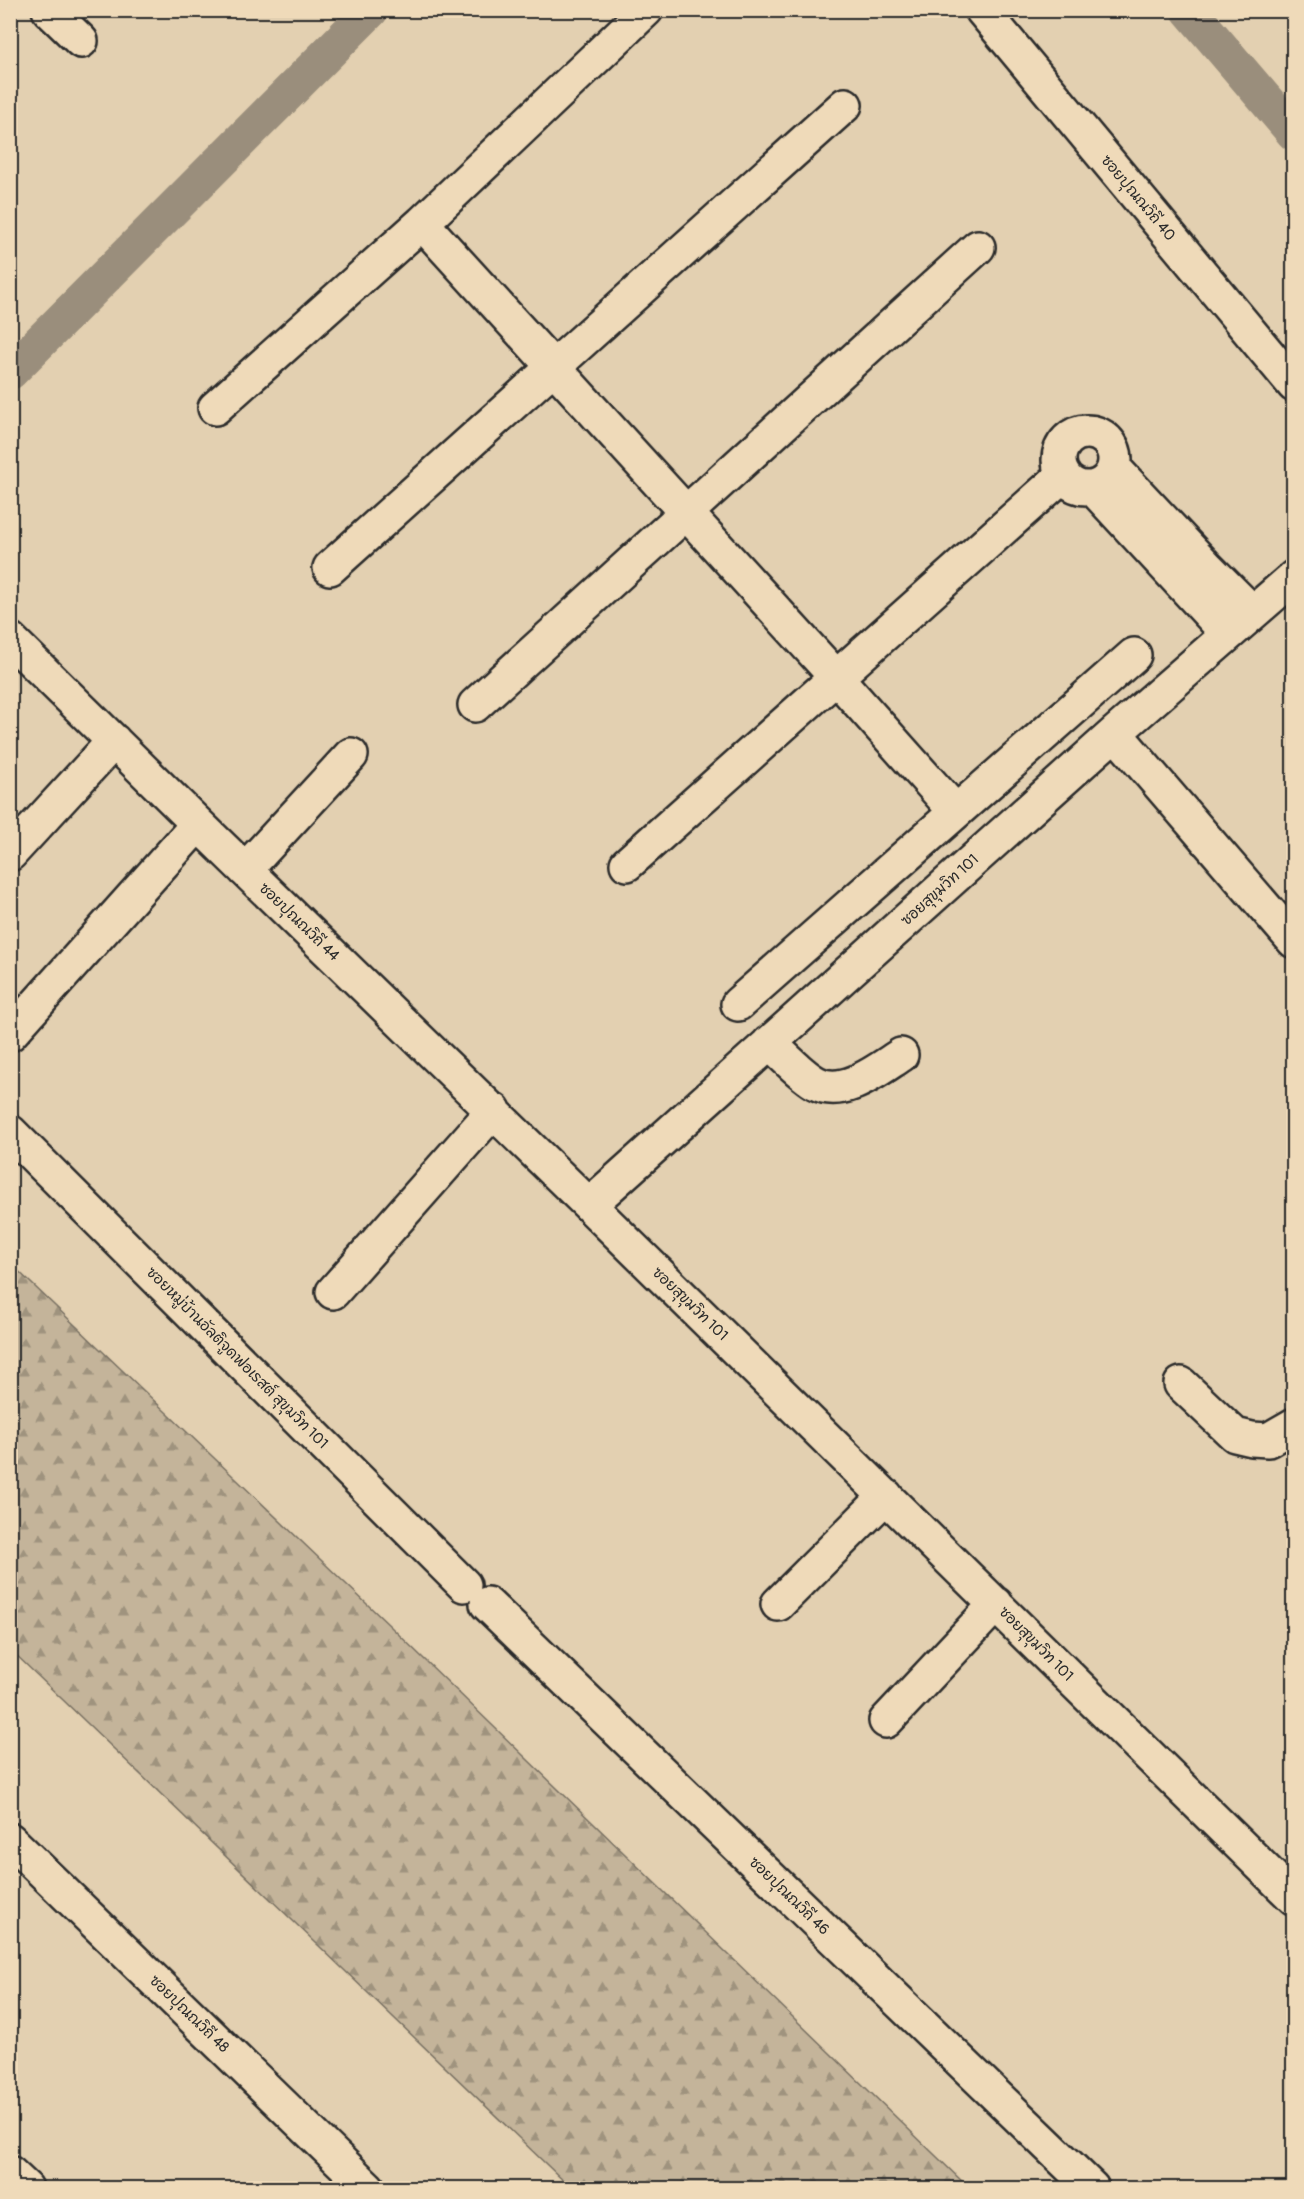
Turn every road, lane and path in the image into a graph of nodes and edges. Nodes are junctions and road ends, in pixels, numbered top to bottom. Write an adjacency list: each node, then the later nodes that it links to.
1 (49, 10): 4 (street)
2 (646, 10): 6 (street)
3 (982, 10): 9 (street, ซอยปุณณวิถี 40)
4 (81, 41)
5 (845, 105): 8 (street)
6 (422, 223): 8 (street); 10 (street)
7 (978, 247): 13 (street)
8 (553, 367): 13 (street); 15 (street)
9 (1293, 385)
10 (215, 408)
11 (1063, 475): 12 (street); 12 (street); 21 (street)
12 (1104, 479): 14 (street)
13 (685, 512): 21 (street); 22 (street)
14 (1154, 532): 17 (street); 18 (street)
15 (330, 568)
16 (1293, 577): 17 (street, ซอยสุขุมวิท 101)
17 (1252, 612): 18 (street, ซอยสุขุมวิท 101)
18 (1228, 633): 23 (street, ซอยสุขุมวิท 101)
19 (10, 639): 24 (street, ซอยปุณณวิถี 44)
20 (1134, 656): 26 (street)
21 (836, 677): 26 (street); 29 (street)
22 (475, 705)
23 (1115, 733): 31 (street); 34 (street, ซอยสุขุมวิท 101)
24 (114, 741): 27 (street, ซอยปุณณวิถี 44); 28 (street)
25 (351, 754): 30 (street)
26 (956, 812): 32 (street)
27 (198, 824): 30 (street, ซอยปุณณวิถี 44); 33 (street)
28 (10, 854)
29 (627, 864)
30 (245, 870): 36 (street, ซอยปุณณวิถี 44)
31 (1293, 941)
32 (738, 1004)
33 (10, 1034)
34 (770, 1043): 35 (street); 38 (street, ซอยสุขุมวิท 101)
35 (901, 1055)
36 (494, 1110): 38 (street, ซอยปุณณวิถี 44); 39 (street)
37 (10, 1132): 43 (street, ซอยหมู่บ้านอัลติจูดฟอเรสต์ สุขุมวิท 101)
38 (589, 1205): 42 (street, ซอยสุขุมวิท 101)
39 (333, 1292)
40 (1180, 1384): 41 (street)
41 (1293, 1425)
42 (886, 1496): 44 (street); 45 (street, ซอยสุขุมวิท 101)
43 (475, 1594): 52 (street, ซอยปุณณวิถี 46)
44 (778, 1604)
45 (996, 1604): 46 (street); 48 (street, ซอยสุขุมวิท 101)
46 (886, 1720)
47 (10, 1840): 51 (street, ซอยปุณณวิถี 48)
48 (1293, 1898)
49 (10, 2173): 50 (street)
50 (26, 2188)
51 (368, 2188)
52 (1092, 2188)

